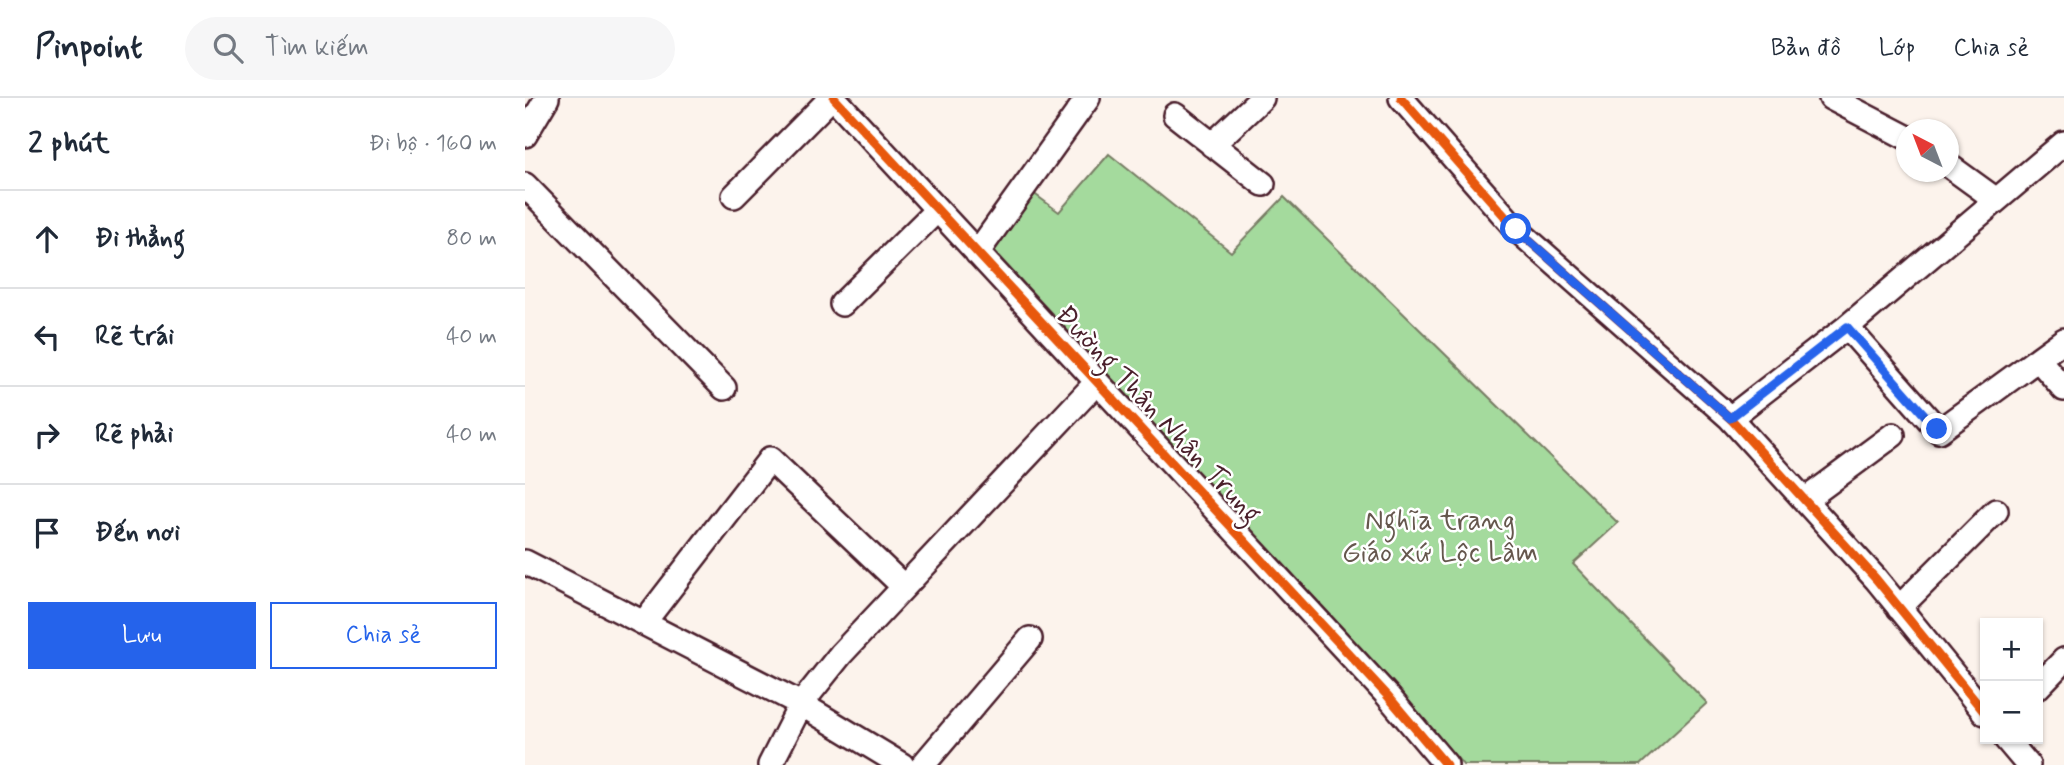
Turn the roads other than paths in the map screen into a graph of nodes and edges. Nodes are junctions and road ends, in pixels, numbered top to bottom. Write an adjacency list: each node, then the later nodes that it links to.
1 (547, 98): 9 (street)
2 (833, 98): 15 (street); 17 (street, Đường Thân Nhân Trung)
3 (1262, 98): 11 (street)
4 (1401, 98): 26 (street)
5 (1831, 98): 8 (street)
6 (1083, 100): 18 (street)
7 (1175, 114): 11 (street)
8 (1896, 132)
9 (525, 135)
10 (2064, 143): 16 (street)
11 (1212, 145): 13 (street)
12 (1959, 173): 16 (street)
13 (1263, 184)
14 (525, 185): 24 (street)
15 (734, 196)
16 (1995, 199): 20 (street)
17 (937, 210): 18 (street, Đường Thân Nhân Trung); 19 (street)
18 (977, 253): 23 (street, Đường Thân Nhân Trung)
19 (842, 304)
20 (1847, 327): 22 (street); 26 (street)
21 (2064, 340): 22 (street)
22 (2038, 359): 25 (street)
23 (1097, 382): 31 (street); 43 (street, Đường Thân Nhân Trung)
24 (724, 388)
25 (2064, 389)
26 (1730, 418): 28 (street)
27 (1893, 435): 28 (street)
28 (1805, 500): 32 (street)
29 (1996, 511): 32 (street)
30 (525, 562): 33 (street)
31 (903, 586): 33 (street); 37 (street)
32 (1899, 608): 38 (street)
33 (645, 621): 37 (street)
34 (1030, 639): 42 (street)
35 (2064, 660): 36 (street)
36 (2043, 682)
37 (801, 704): 40 (street); 41 (street)
38 (1980, 707)
39 (2010, 744): 44 (street)
40 (770, 765)
41 (902, 765)
42 (923, 765)
43 (1445, 765)
44 (2028, 765)

